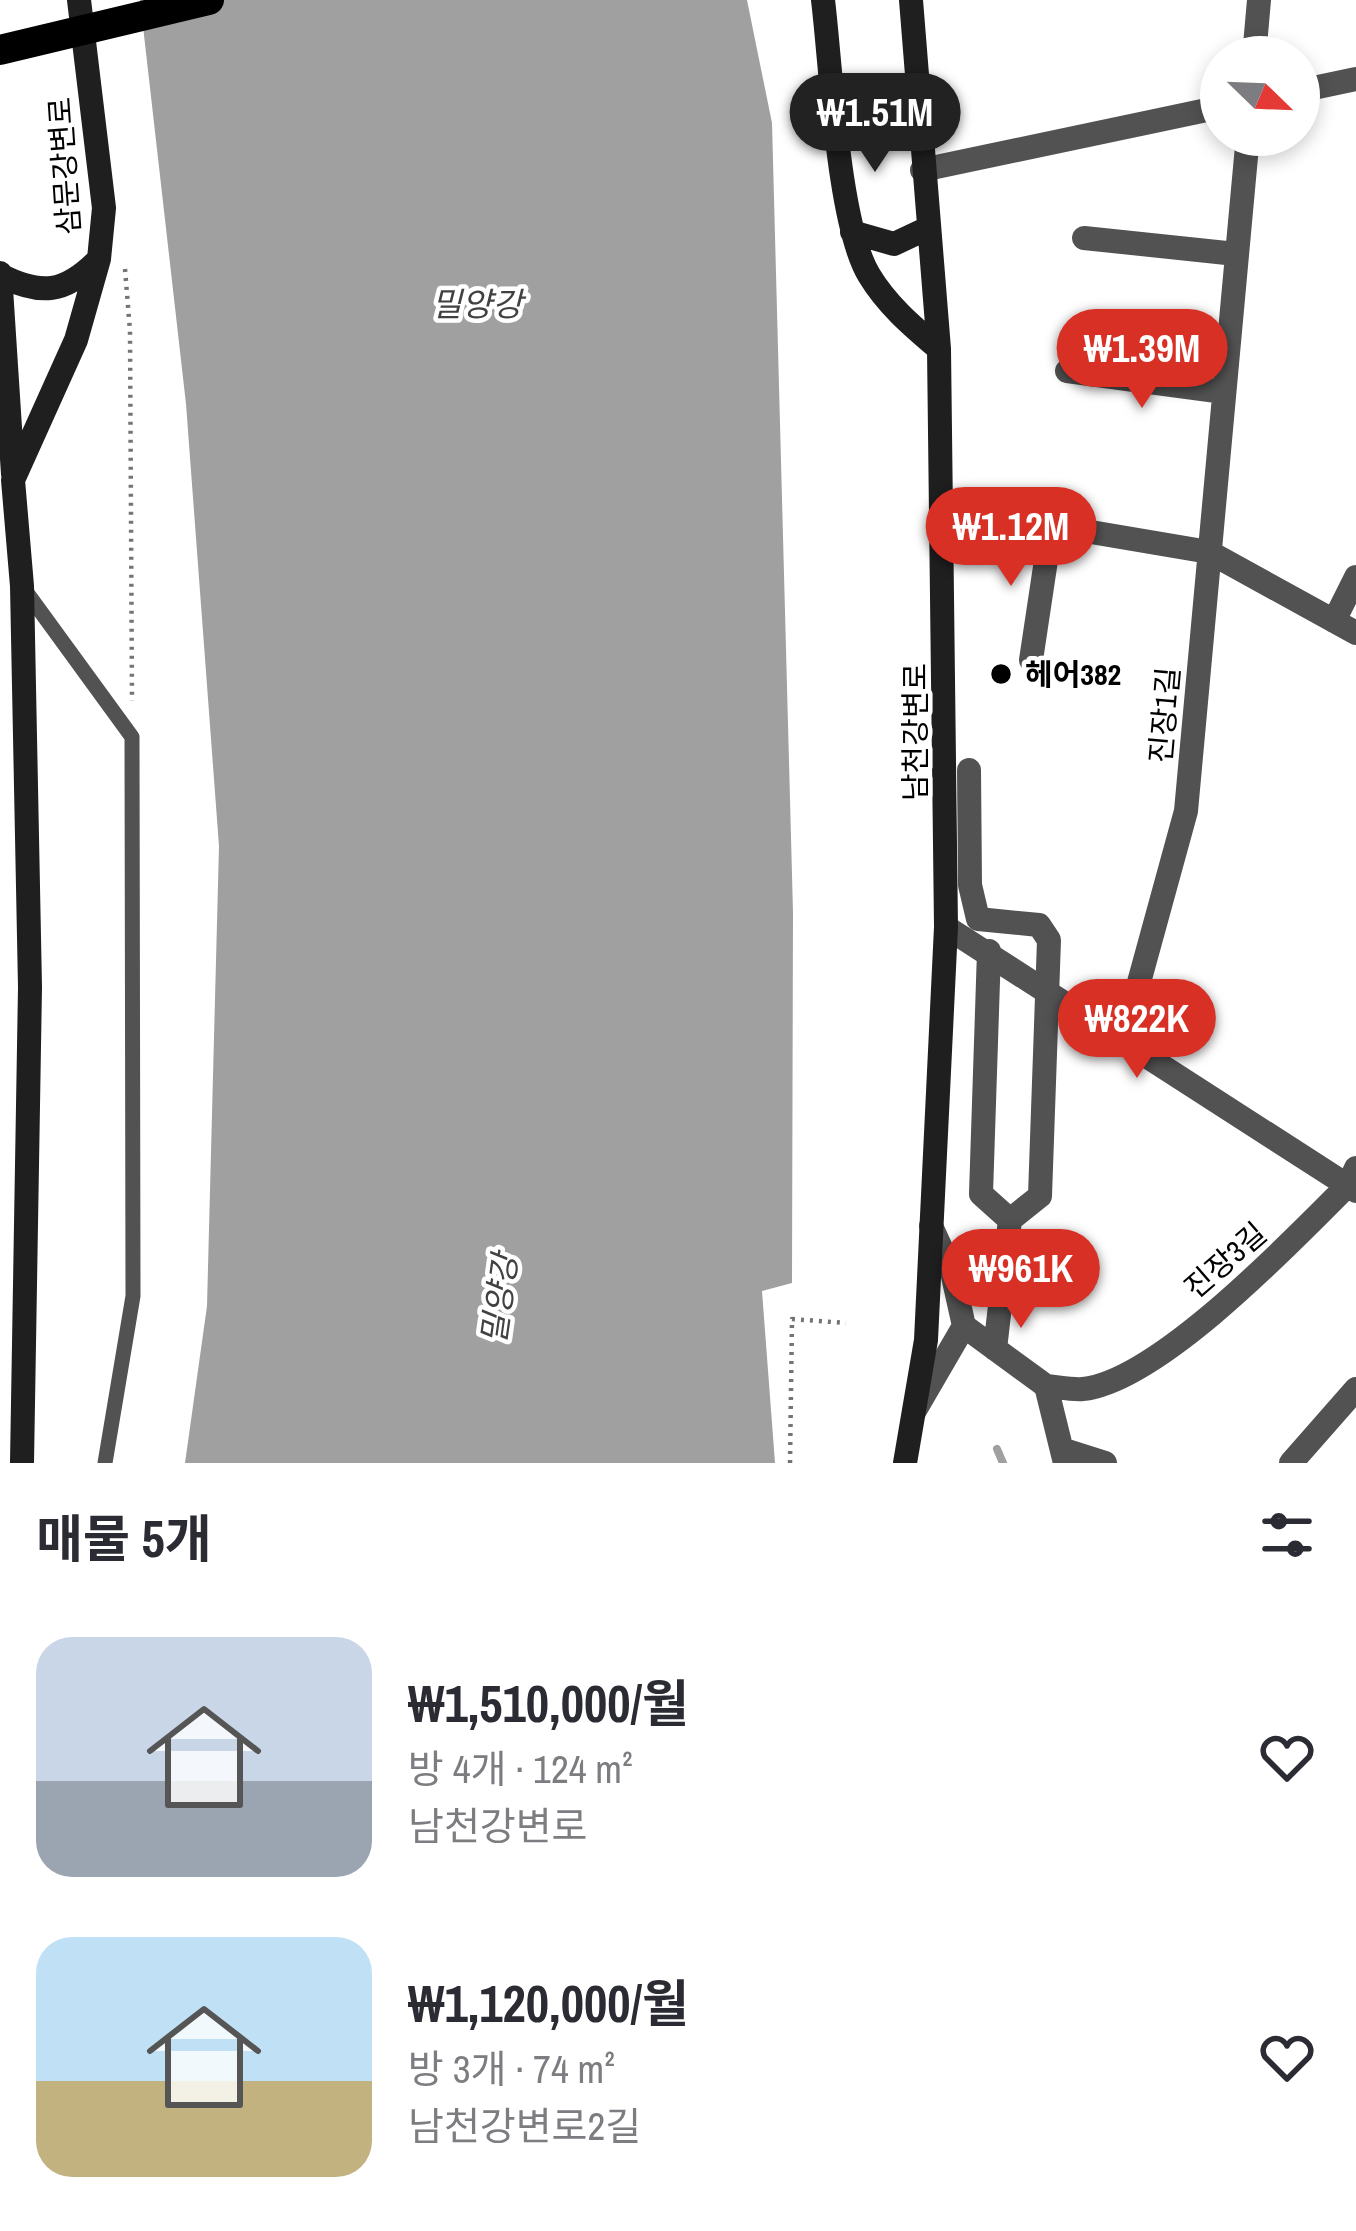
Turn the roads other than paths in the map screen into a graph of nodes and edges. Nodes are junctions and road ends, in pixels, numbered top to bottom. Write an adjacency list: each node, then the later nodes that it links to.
1 (79, 0): 17 (street, 삼문강변로)
2 (209, 0): 7 (main road)
3 (823, 0): 14 (street)
4 (911, 0): 12 (street, 남천강변로)
5 (1259, 0): 6 (street)
6 (1256, 36)
7 (0, 50)
8 (1356, 79): 9 (street)
9 (1320, 87)
10 (1200, 111): 12 (street)
11 (1246, 156): 16 (street, 진장1길)
12 (922, 170): 13 (street, 남천강변로)
13 (928, 228): 14 (street); 19 (street, 남천강변로)
14 (852, 232): 19 (street)
15 (1084, 238): 16 (street)
16 (1237, 254): 21 (street, 진장1길)
17 (112, 260): 18 (street); 22 (street, 삼문강변로)
18 (0, 274): 22 (street)
19 (939, 349): 23 (street, 남천강변로)
20 (1067, 371): 21 (street)
21 (1224, 392): 25 (street, 진장1길)
22 (14, 480): 27 (street, 삼문강변로)
23 (943, 518): 24 (street); 31 (street, 남천강변로)
24 (1051, 527): 25 (street); 29 (street)
25 (1209, 552): 28 (street); 34 (street, 진장1길)
26 (1356, 577): 28 (street)
27 (22, 586): 44 (street, 삼문강변로); 45 (lane)
28 (1345, 627)
29 (1030, 660)
30 (969, 770): 33 (street)
31 (946, 927): 32 (street); 37 (street, 남천강변로)
32 (989, 951): 33 (street); 36 (street)
33 (1046, 987): 34 (street); 36 (street)
34 (1124, 1037): 35 (street)
35 (1353, 1181): 40 (street, 진장3길)
36 (1010, 1220): 39 (street)
37 (932, 1226): 38 (street); 42 (street, 남천강변로)
38 (964, 1326): 39 (street); 42 (street)
39 (995, 1349): 40 (street)
40 (1046, 1386): 43 (street)
41 (1356, 1389): 48 (street)
42 (914, 1413): 46 (street, 남천강변로)
43 (1065, 1457): 47 (street)
44 (22, 1463)
45 (105, 1463)
46 (905, 1463)
47 (1106, 1463)
48 (1291, 1463)

